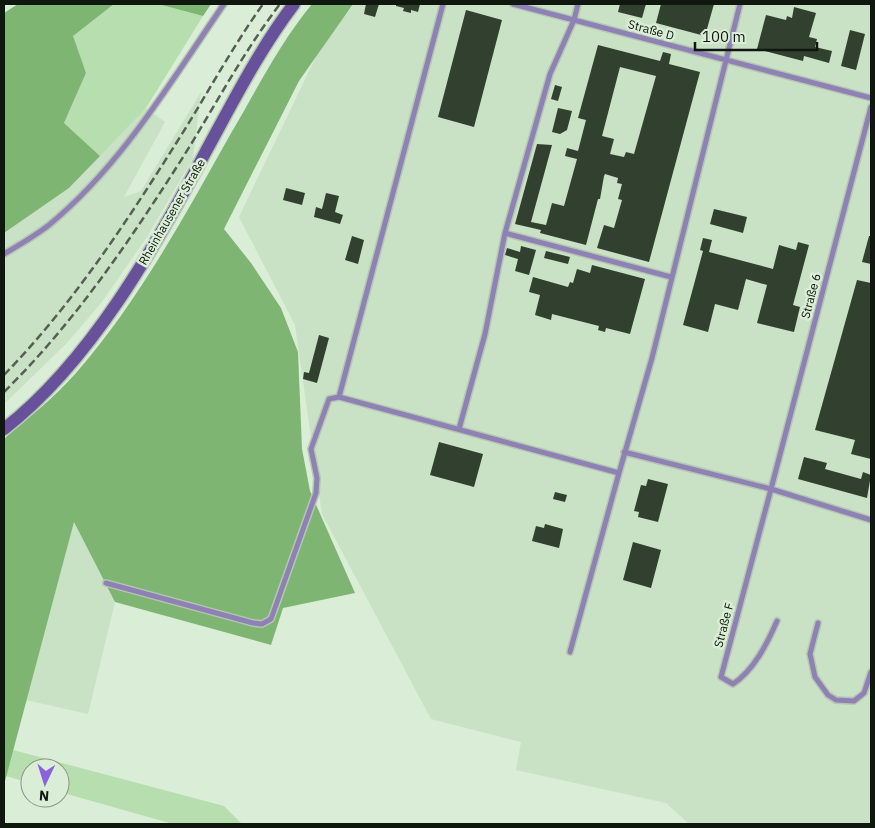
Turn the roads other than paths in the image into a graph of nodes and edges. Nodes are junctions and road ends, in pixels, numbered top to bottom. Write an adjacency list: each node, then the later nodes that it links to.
1 (224, 4): 12 (lane)
2 (294, 4): 15 (street, Rheinhausener Straße)
3 (443, 4): 14 (lane)
4 (513, 4): 7 (lane, Straße D)
5 (578, 4): 7 (lane)
6 (740, 4): 8 (lane)
7 (574, 20): 8 (lane, Straße D); 11 (lane)
8 (726, 60): 9 (lane, Straße D); 13 (lane)
9 (871, 98)
10 (871, 107): 19 (lane, Straße 6)
11 (505, 233): 13 (lane); 16 (lane)
12 (4, 254)
13 (671, 277): 17 (lane)
14 (339, 397): 16 (lane); 21 (lane)
15 (4, 429)
16 (459, 429): 18 (lane)
17 (624, 452): 18 (lane); 19 (lane)
18 (619, 472): 24 (lane)
19 (771, 490): 20 (lane); 22 (lane, Straße F)
20 (871, 520)
21 (106, 583)
22 (777, 621)
23 (818, 623): 25 (lane)
24 (570, 652)
25 (871, 672)

